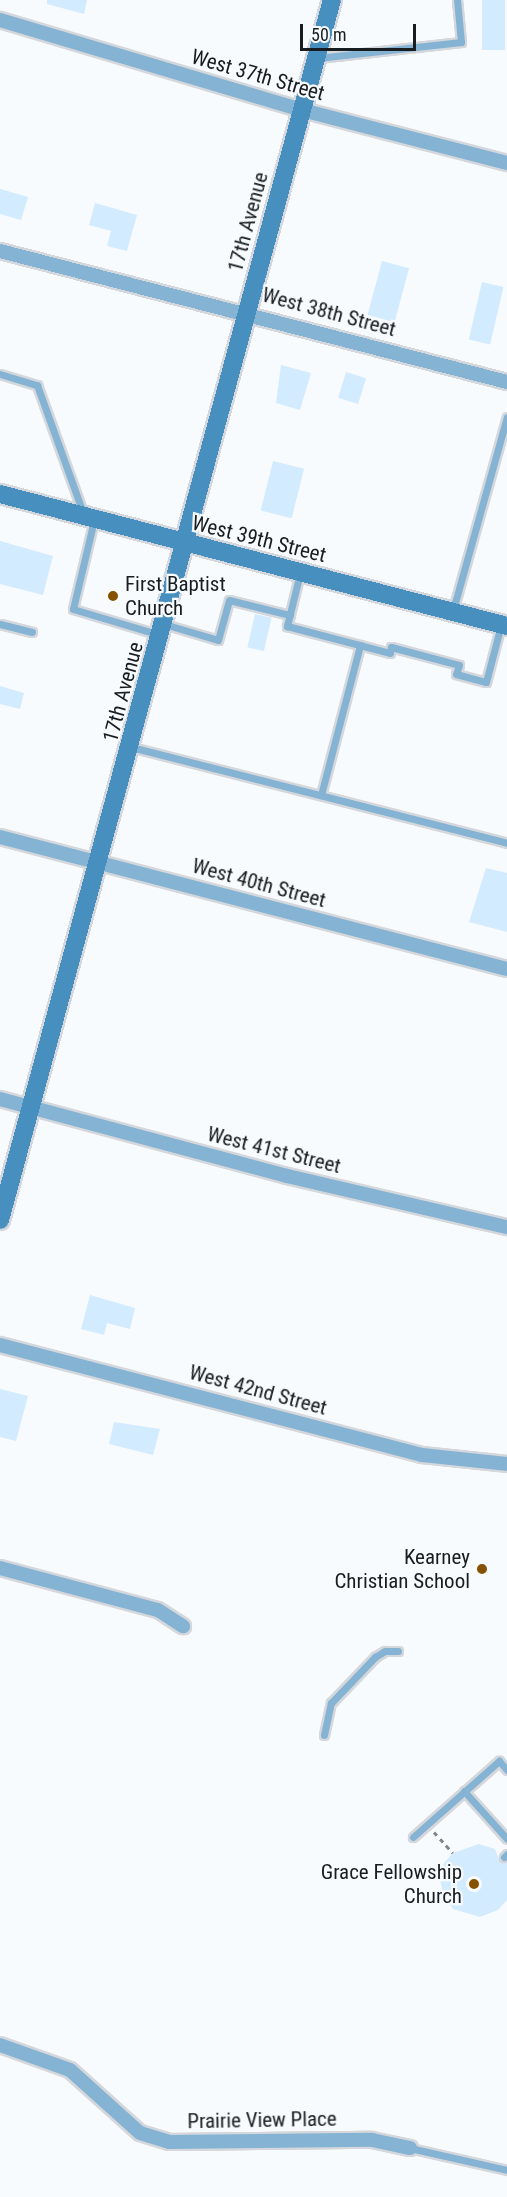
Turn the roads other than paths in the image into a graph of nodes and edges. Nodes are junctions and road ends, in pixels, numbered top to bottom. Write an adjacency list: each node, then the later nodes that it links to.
1 (332, 0): 4 (main road, 17th Avenue)
2 (457, 0): 4 (lane)
3 (0, 20): 5 (street, West 37th Street)
4 (315, 58): 5 (main road, 17th Avenue)
5 (302, 110): 6 (street, West 37th Street); 8 (main road, 17th Avenue)
6 (507, 163)
7 (0, 251): 8 (street, West 38th Street)
8 (248, 312): 10 (street, West 38th Street); 14 (main road, 17th Avenue)
9 (0, 374): 13 (lane)
10 (507, 382)
11 (507, 417): 16 (lane)
12 (0, 494): 13 (main road, West 39th Street)
13 (89, 519): 14 (main road, West 39th Street); 20 (lane)
14 (186, 544): 15 (main road, West 39th Street); 20 (main road, 17th Avenue)
15 (300, 573): 16 (main road, West 39th Street); 17 (lane)
16 (452, 612): 19 (main road, West 39th Street)
17 (290, 615): 20 (lane); 22 (lane)
18 (0, 624): 21 (lane)
19 (504, 626): 22 (lane)
20 (163, 630): 23 (main road, 17th Avenue)
21 (32, 632)
22 (360, 645): 24 (lane)
23 (131, 747): 24 (lane); 27 (main road, 17th Avenue)
24 (321, 795): 26 (lane)
25 (0, 837): 27 (street, West 40th Street)
26 (507, 843)
27 (100, 863): 28 (street, West 40th Street); 30 (main road, 17th Avenue)
28 (507, 969)
29 (0, 1100): 30 (street, West 41st Street)
30 (33, 1108): 31 (main road, 17th Avenue); 32 (street, West 41st Street)
31 (0, 1220)
32 (507, 1227)
33 (0, 1345): 34 (street, West 42nd Street)
34 (507, 1464)
35 (0, 1568): 36 (street)
36 (183, 1626)
37 (398, 1651): 38 (lane)
38 (324, 1735)
39 (507, 1770): 40 (lane)
40 (464, 1791): 41 (lane); 42 (lane)
41 (413, 1837)
42 (507, 1839)
43 (0, 2045): 44 (street, Prairie View Place)
44 (410, 2148): 45 (lane)
45 (507, 2170)

